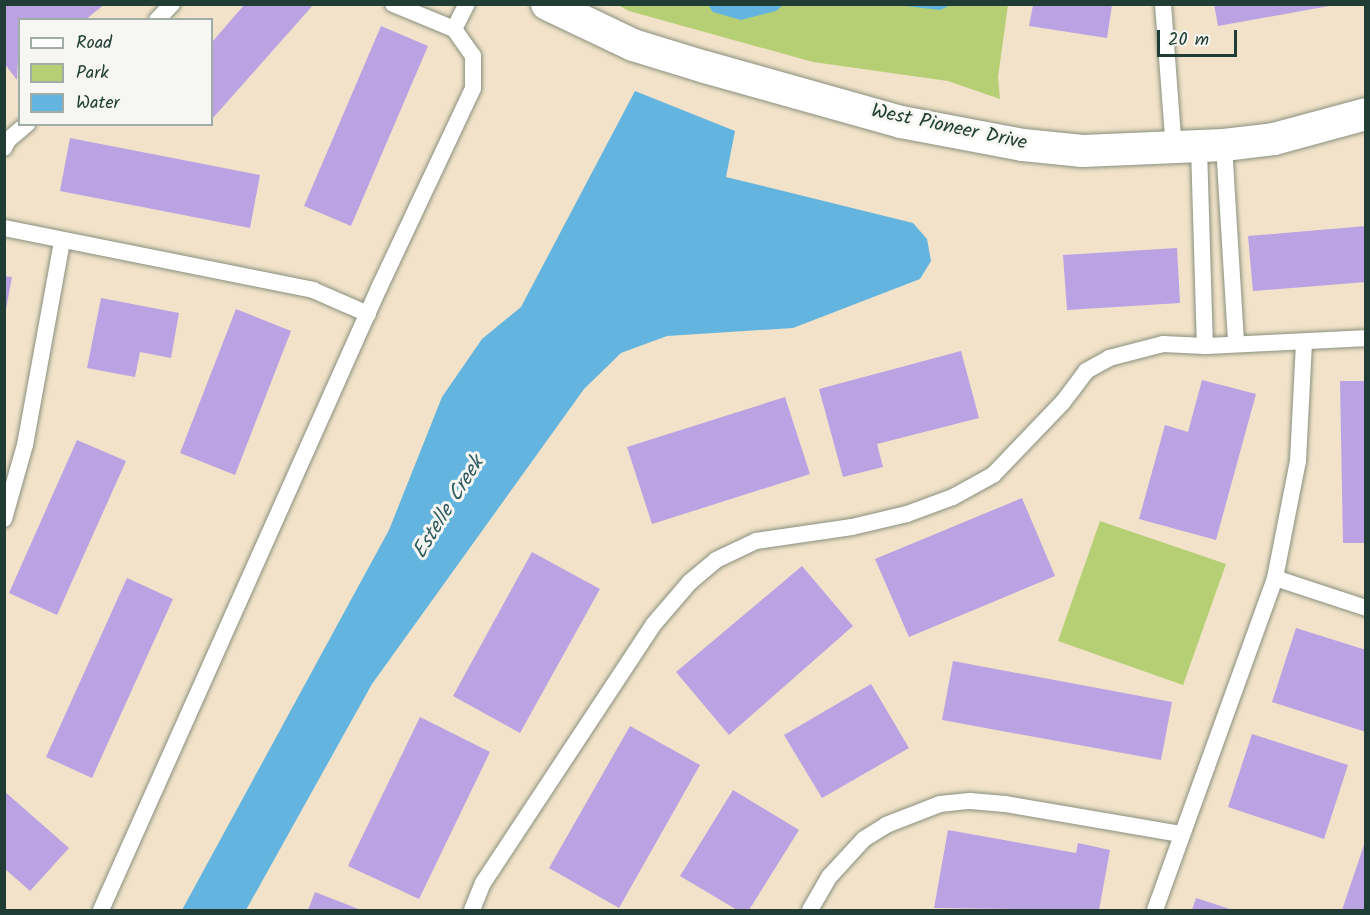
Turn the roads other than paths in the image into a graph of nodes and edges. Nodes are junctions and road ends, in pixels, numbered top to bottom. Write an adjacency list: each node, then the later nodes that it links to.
1 (172, 4): 6 (lane)
2 (393, 4): 7 (lane)
3 (467, 4): 7 (lane)
4 (547, 4): 11 (street, West Pioneer Drive)
5 (1164, 4): 11 (lane)
6 (159, 18)
7 (454, 29): 14 (lane)
8 (1365, 114): 11 (street, West Pioneer Drive)
9 (25, 126): 10 (lane)
10 (4, 147)
11 (1199, 147): 17 (lane); 18 (lane)
12 (4, 228): 13 (lane)
13 (62, 241): 14 (lane); 19 (lane)
14 (368, 314): 23 (lane)
15 (1365, 338): 16 (lane)
16 (1304, 341): 17 (lane); 20 (lane)
17 (1236, 343): 18 (lane)
18 (1205, 346): 24 (lane)
19 (4, 519)
20 (1275, 578): 21 (lane); 22 (lane)
21 (1365, 609)
22 (1181, 834): 25 (lane); 26 (lane)
23 (101, 910)
24 (472, 910)
25 (810, 910)
26 (1155, 910)

